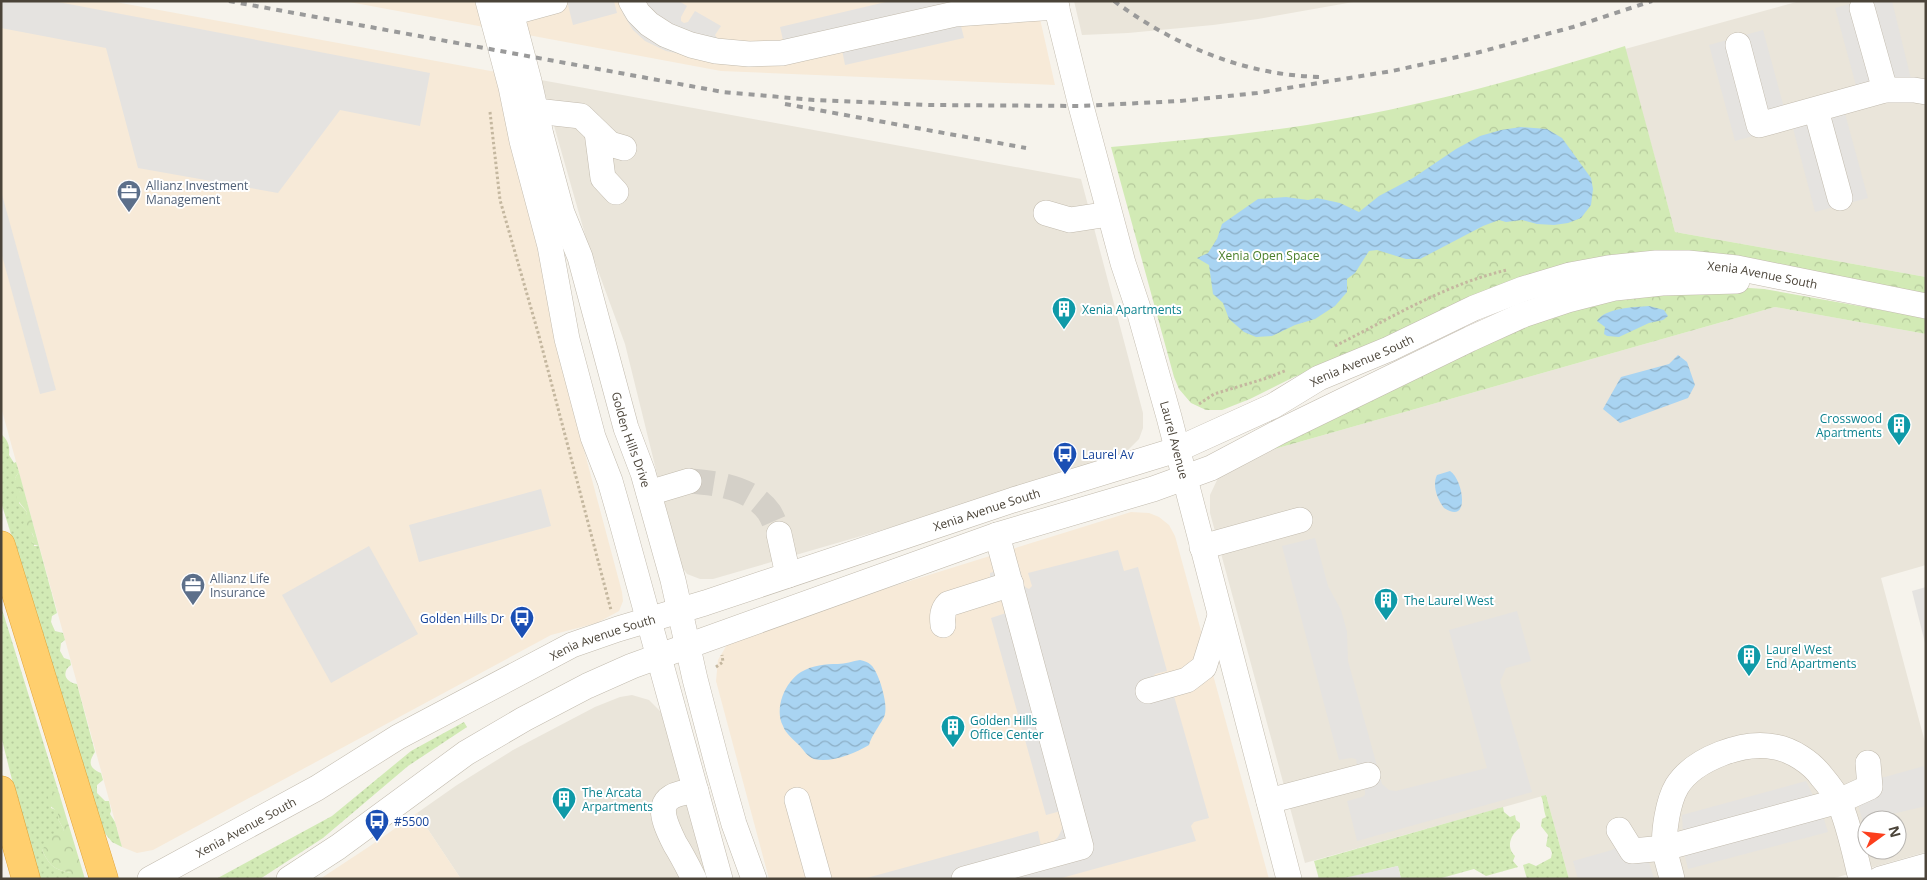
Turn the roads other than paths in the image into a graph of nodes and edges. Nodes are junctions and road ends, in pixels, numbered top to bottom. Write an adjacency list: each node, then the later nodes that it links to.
1 (488, 1): 33 (street)
2 (555, 1): 5 (street)
3 (631, 1): 4 (street)
4 (1056, 4): 16 (street, Laurel Avenue)
5 (510, 7): 11 (street, Golden Hills Drive)
6 (1862, 8): 8 (street)
7 (1738, 45): 10 (street)
8 (1885, 90): 9 (street); 10 (street)
9 (1926, 92)
10 (1816, 110): 15 (street)
11 (536, 111): 12 (street); 23 (street, Golden Hills Drive)
12 (597, 132): 13 (street); 14 (street)
13 (624, 148)
14 (616, 192)
15 (1840, 198)
16 (1110, 214): 17 (street); 20 (street, Laurel Avenue)
17 (1045, 218)
18 (1854, 292): 19 (street, Xenia Avenue South); 20 (street, Xenia Avenue South); 21 (street, Xenia Avenue South)
19 (1926, 306)
20 (1176, 450): 21 (street, Laurel Avenue); 29 (street, Xenia Avenue South)
21 (1184, 478): 26 (street, Xenia Avenue South); 28 (street, Laurel Avenue)
22 (689, 481): 23 (street)
23 (648, 493): 31 (street, Golden Hills Drive)
24 (1300, 520): 28 (street)
25 (778, 534): 29 (street)
26 (997, 534): 30 (street); 35 (street, Xenia Avenue South)
27 (1, 545): 50 (highway)
28 (1202, 547): 32 (street, Laurel Avenue)
29 (788, 575): 31 (street, Xenia Avenue South)
30 (1010, 584): 34 (street); 56 (street)
31 (680, 611): 33 (street, Xenia Avenue South); 35 (street, Golden Hills Drive)
32 (1220, 616): 37 (street); 43 (street, Laurel Avenue)
33 (648, 620): 36 (street); 51 (street, Xenia Avenue South)
34 (943, 625)
35 (687, 646): 36 (street, Xenia Avenue South); 54 (street, Golden Hills Drive)
36 (658, 656): 41 (street); 48 (street, Xenia Avenue South)
37 (1148, 691)
38 (1868, 763): 44 (street)
39 (1368, 775): 43 (street)
40 (1, 790): 49 (highway)
41 (696, 791): 52 (street); 53 (street)
42 (797, 800): 55 (street)
43 (1269, 801): 57 (street, Laurel Avenue)
44 (1839, 801): 46 (street); 46 (street); 59 (street)
45 (1618, 830): 46 (street)
46 (1665, 848): 58 (street)
47 (1926, 866): 60 (street)
48 (307, 875)
49 (26, 879)
50 (104, 879)
51 (150, 879)
52 (694, 879)
53 (720, 879)
54 (754, 879)
55 (819, 879)
56 (964, 879)
57 (1290, 879)
58 (1672, 879)
59 (1861, 879)
60 (1880, 879)

